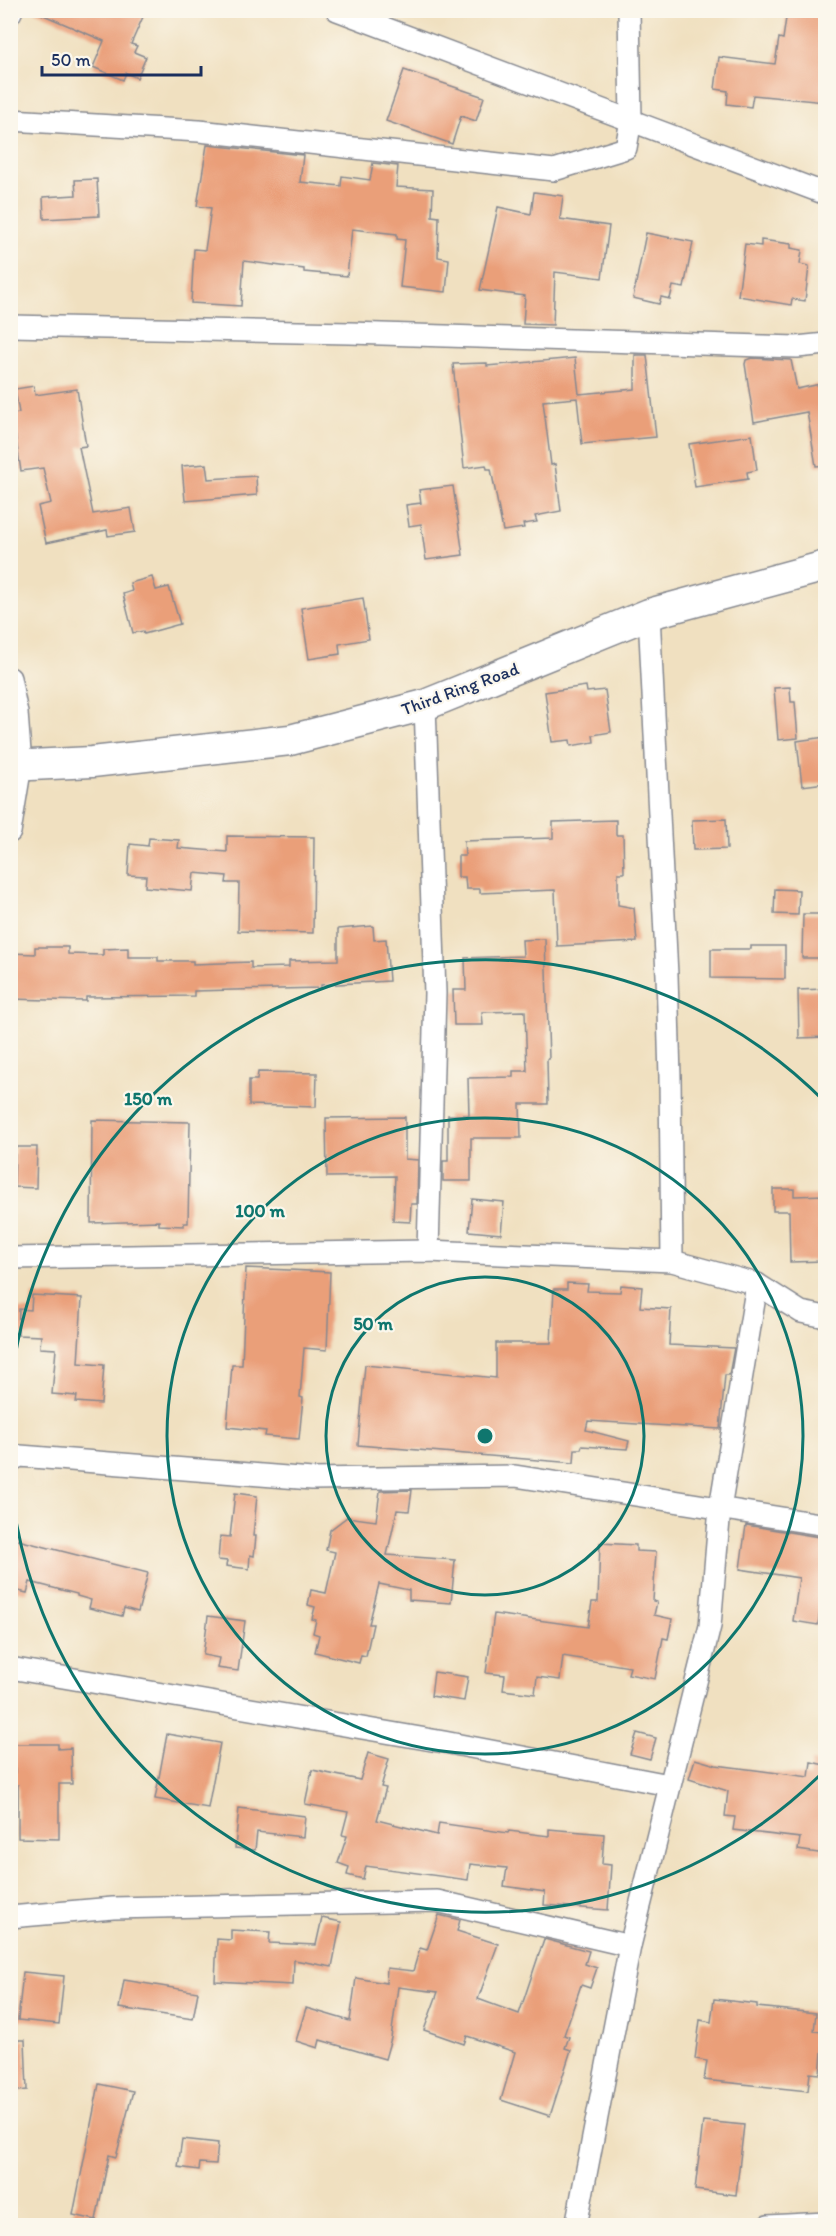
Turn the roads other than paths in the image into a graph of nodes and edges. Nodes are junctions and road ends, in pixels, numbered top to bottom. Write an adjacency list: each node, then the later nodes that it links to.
1 (337, 10): 4 (street)
2 (629, 10): 4 (street)
3 (10, 120): 4 (street)
4 (632, 120): 5 (street)
5 (825, 194)
6 (10, 326): 7 (street)
7 (825, 344)
8 (825, 566): 9 (street, Third Ring Road)
9 (649, 614): 11 (street, Third Ring Road); 16 (street)
10 (10, 678): 12 (street)
11 (425, 705): 12 (street, Third Ring Road); 14 (street)
12 (16, 766): 13 (street)
13 (10, 832)
14 (428, 1251): 15 (street); 16 (street)
15 (12, 1261)
16 (672, 1261): 17 (street)
17 (758, 1284): 18 (street); 20 (street)
18 (825, 1317)
19 (14, 1456): 20 (street)
20 (720, 1508): 21 (street); 23 (street)
21 (825, 1524)
22 (10, 1668): 23 (street)
23 (669, 1785): 25 (street)
24 (10, 1917): 25 (street)
25 (630, 1946): 27 (street)
26 (825, 2223): 28 (street)
27 (576, 2226)
28 (768, 2226)

